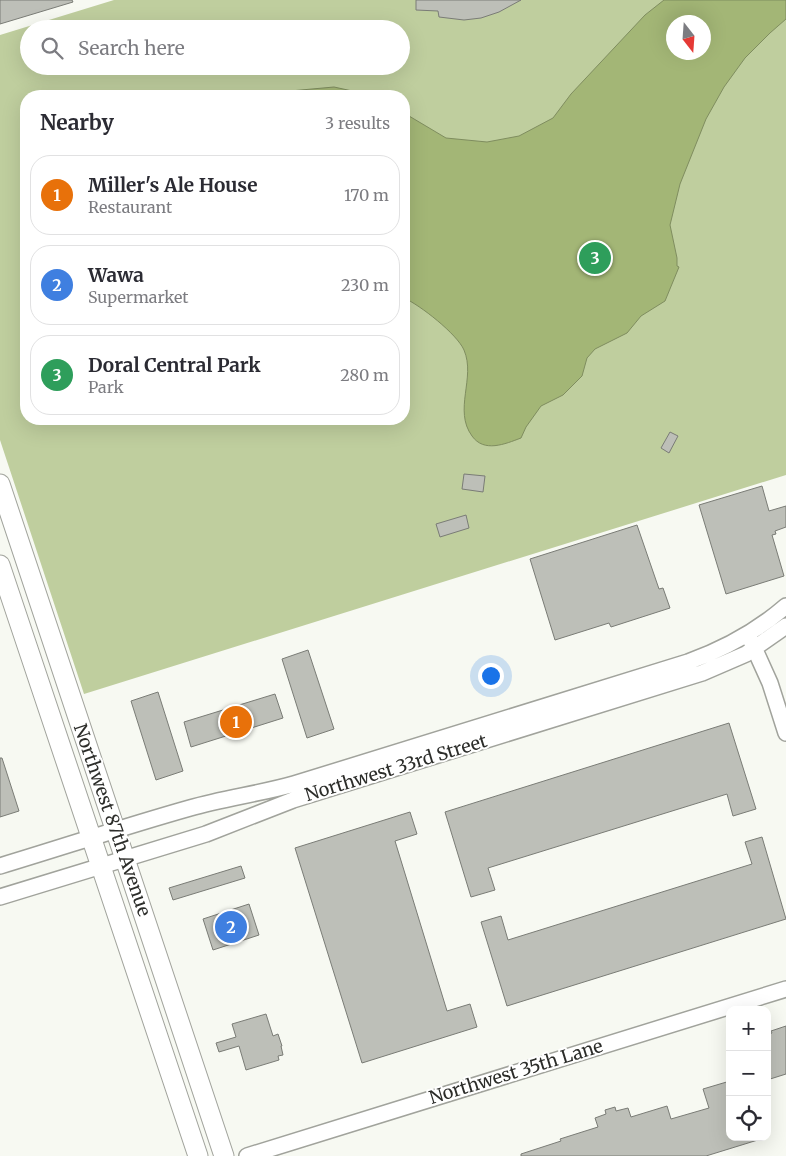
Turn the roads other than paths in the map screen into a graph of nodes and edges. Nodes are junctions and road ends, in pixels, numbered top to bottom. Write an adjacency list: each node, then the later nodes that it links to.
1 (0, 484): 2 (main road, Northwest 87th Avenue)
2 (27, 564): 3 (main road); 11 (main road, Northwest 87th Avenue)
3 (1, 568): 12 (main road, Northwest 87th Avenue)
4 (786, 606): 6 (street, Northwest 33rd Street)
5 (786, 626): 6 (street, Northwest 33rd Street)
6 (752, 642): 7 (street, Northwest 33rd Street); 8 (street, Northwest 33rd Street); 10 (street)
7 (545, 706): 8 (street); 9 (street); 11 (street, Northwest 33rd Street)
8 (562, 716): 9 (street, Northwest 33rd Street)
9 (525, 728): 13 (street, Northwest 33rd Street)
10 (786, 733)
11 (116, 831): 12 (street, Northwest 33rd Street); 13 (main road, Northwest 87th Avenue)
12 (92, 838): 14 (street, Northwest 33rd Street); 15 (main road, Northwest 87th Avenue)
13 (126, 859): 15 (street, Northwest 33rd Street); 19 (main road, Northwest 87th Avenue)
14 (0, 866)
15 (101, 866): 16 (street, Northwest 33rd Street); 18 (main road, Northwest 87th Avenue)
16 (0, 897)
17 (786, 989): 20 (street, Northwest 35th Lane)
18 (198, 1156)
19 (224, 1156)
20 (247, 1156)

